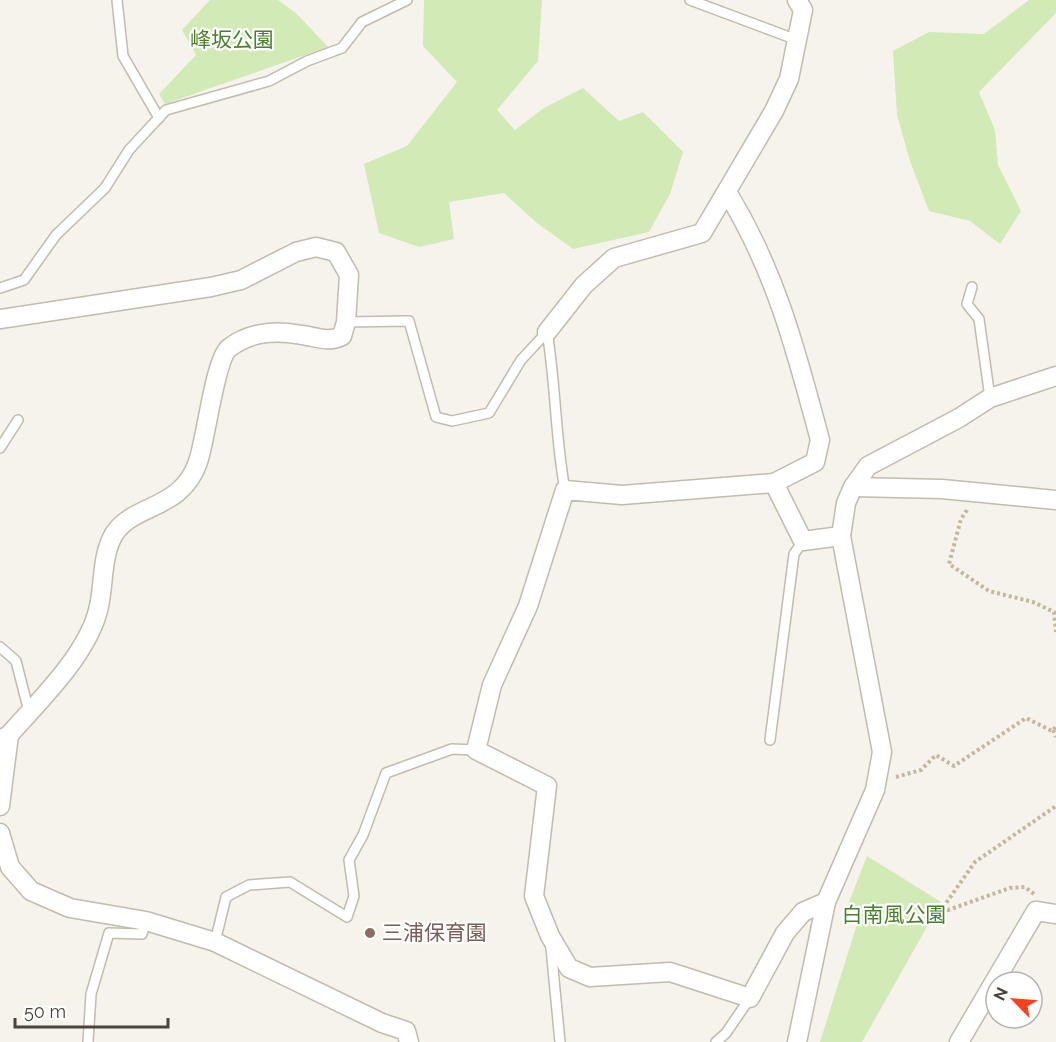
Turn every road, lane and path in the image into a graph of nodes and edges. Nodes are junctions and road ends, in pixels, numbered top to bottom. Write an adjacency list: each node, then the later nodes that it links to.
1 (117, 0): 6 (lane)
2 (407, 0): 6 (lane)
3 (690, 0): 5 (lane)
4 (797, 0): 5 (street)
5 (797, 40): 7 (street)
6 (159, 118): 9 (lane)
7 (727, 192): 12 (street); 17 (street)
8 (972, 287): 14 (lane)
9 (0, 288)
10 (0, 319): 11 (street)
11 (346, 322): 12 (lane); 27 (street)
12 (547, 332): 19 (lane)
13 (1056, 376): 14 (street)
14 (990, 398): 18 (street)
15 (18, 420): 16 (lane)
16 (0, 448)
17 (774, 483): 19 (street); 23 (street)
18 (853, 487): 20 (street); 22 (street)
19 (565, 490): 32 (street)
20 (980, 492): 21 (street); 24 (path)
21 (1056, 500)
22 (841, 536): 23 (street); 33 (street)
23 (802, 541): 31 (lane)
24 (1055, 611): 25 (path)
25 (1056, 632)
26 (0, 647): 27 (lane)
27 (29, 712): 30 (street)
28 (1055, 729): 29 (path); 33 (path)
29 (1056, 737)
30 (5, 738): 34 (street)
31 (770, 740)
32 (476, 750): 41 (street); 42 (lane)
33 (878, 777): 37 (street)
34 (0, 806)
35 (1056, 806): 38 (path)
36 (0, 833): 40 (street)
37 (826, 902): 43 (street); 48 (street)
38 (1036, 910): 39 (street); 49 (street)
39 (1056, 914)
40 (146, 921): 42 (street); 44 (lane)
41 (550, 936): 43 (street); 46 (lane)
42 (215, 942): 45 (street)
43 (750, 998): 47 (lane)
44 (88, 1042)
45 (409, 1042)
46 (560, 1042)
47 (716, 1042)
48 (797, 1042)
49 (959, 1042)

